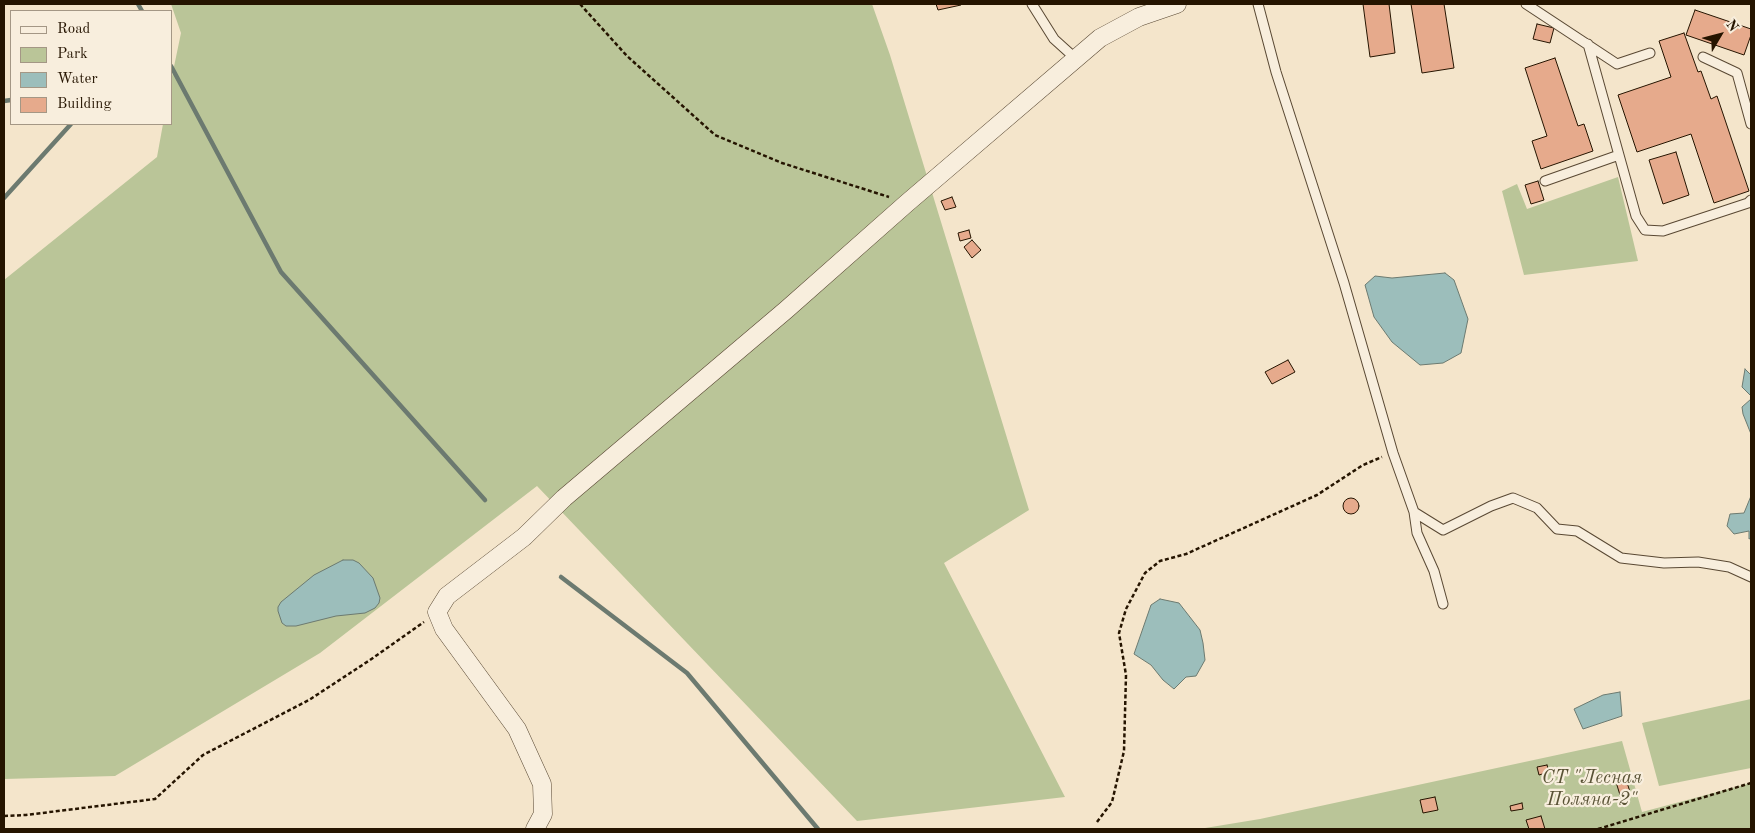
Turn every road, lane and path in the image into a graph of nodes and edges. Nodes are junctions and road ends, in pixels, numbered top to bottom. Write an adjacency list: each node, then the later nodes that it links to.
1 (580, 4): 14 (path)
2 (1032, 4): 9 (lane)
3 (1177, 4): 9 (street)
4 (1258, 4): 15 (lane)
5 (1526, 4): 6 (lane)
6 (1588, 44): 7 (lane); 11 (lane)
7 (1650, 53)
8 (1703, 57): 10 (lane)
9 (1076, 58): 14 (street)
10 (1751, 124)
11 (1619, 155): 12 (lane); 13 (lane)
12 (1545, 181)
13 (1751, 200)
14 (907, 203): 19 (street)
15 (1393, 453): 16 (lane); 22 (path)
16 (1414, 512): 17 (lane); 18 (lane)
17 (1751, 577)
18 (1443, 604)
19 (438, 612): 21 (path); 23 (street)
20 (1751, 783): 24 (path)
21 (4, 816)
22 (1097, 822)
23 (535, 829)
24 (1598, 829)

